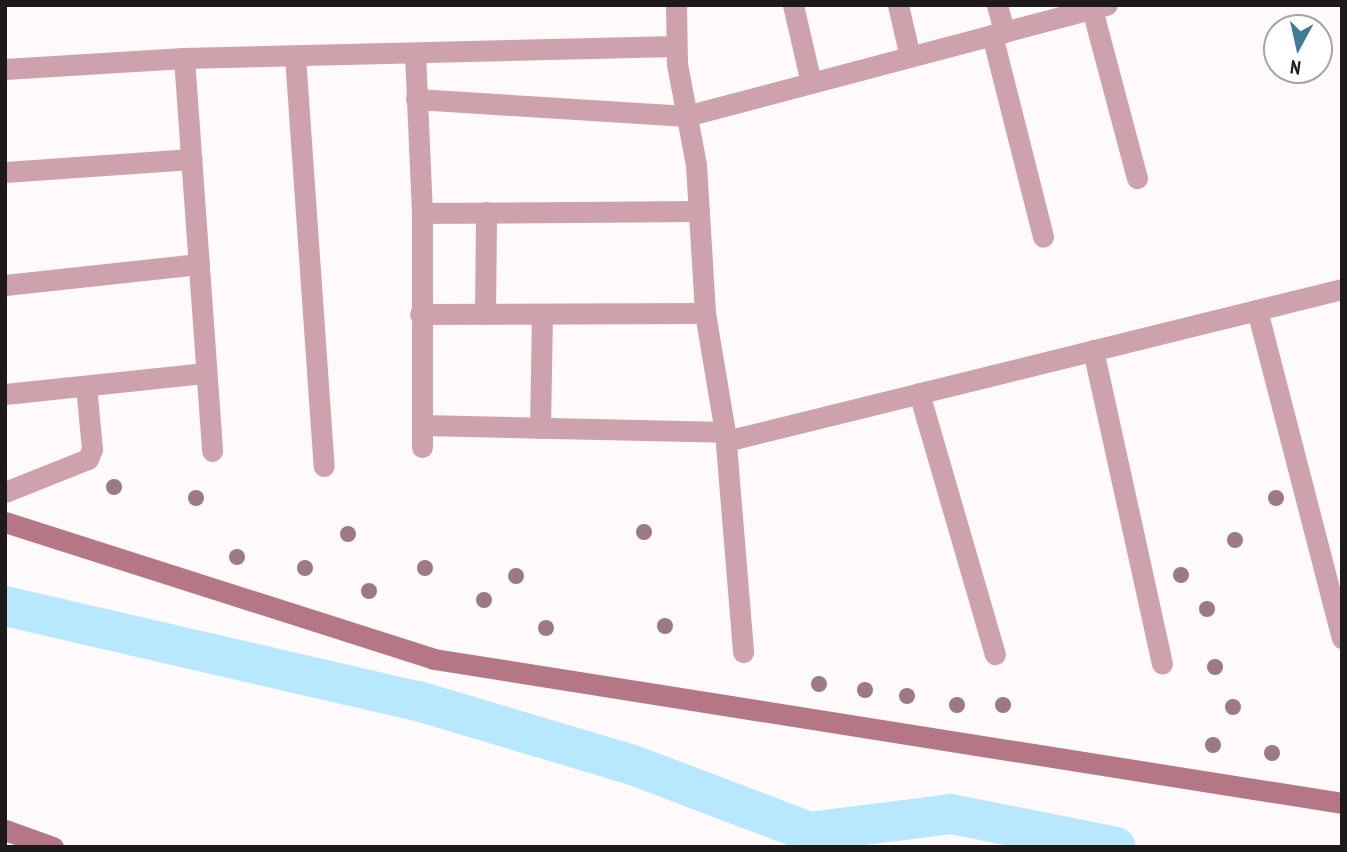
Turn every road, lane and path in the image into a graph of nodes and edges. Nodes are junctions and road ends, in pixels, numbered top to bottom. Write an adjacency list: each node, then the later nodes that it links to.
1 (676, 5): 7 (street)
2 (793, 5): 13 (street)
3 (898, 5): 10 (street)
4 (997, 5): 6 (street)
5 (1099, 7): 6 (street); 18 (street)
6 (998, 34): 10 (street); 22 (street)
7 (676, 46): 8 (street); 15 (street)
8 (415, 53): 9 (street); 14 (street)
9 (295, 56): 11 (street); 41 (street)
10 (910, 57): 13 (street)
11 (184, 58): 12 (street); 16 (street)
12 (5, 69)
13 (811, 83): 15 (street)
14 (416, 99): 15 (street); 21 (street)
15 (686, 116): 19 (street)
16 (192, 159): 17 (street); 23 (street)
17 (5, 172)
18 (1137, 178)
19 (699, 211): 20 (street); 27 (street)
20 (486, 212): 21 (street); 29 (street)
21 (422, 213): 28 (street)
22 (1043, 236)
23 (199, 264): 24 (street); 32 (street)
24 (5, 285)
25 (1342, 289): 26 (street)
26 (1258, 310): 31 (street); 44 (street)
27 (705, 313): 30 (street); 38 (street)
28 (420, 314): 29 (street); 36 (street)
29 (485, 314): 30 (street)
30 (542, 314): 37 (street)
31 (1093, 350): 34 (street); 47 (street)
32 (206, 373): 33 (street); 40 (street)
33 (86, 386): 35 (street); 42 (street)
34 (919, 393): 38 (street); 46 (street)
35 (5, 394)
36 (422, 425): 37 (street); 39 (street)
37 (540, 428): 38 (street)
38 (725, 436): 45 (street)
39 (422, 447)
40 (212, 451)
41 (324, 466)
42 (5, 492)
43 (5, 522): 48 (street)
44 (1342, 638)
45 (743, 652)
46 (995, 654)
47 (1161, 664)
48 (1342, 803)
49 (5, 830): 50 (street)
50 (53, 847)

